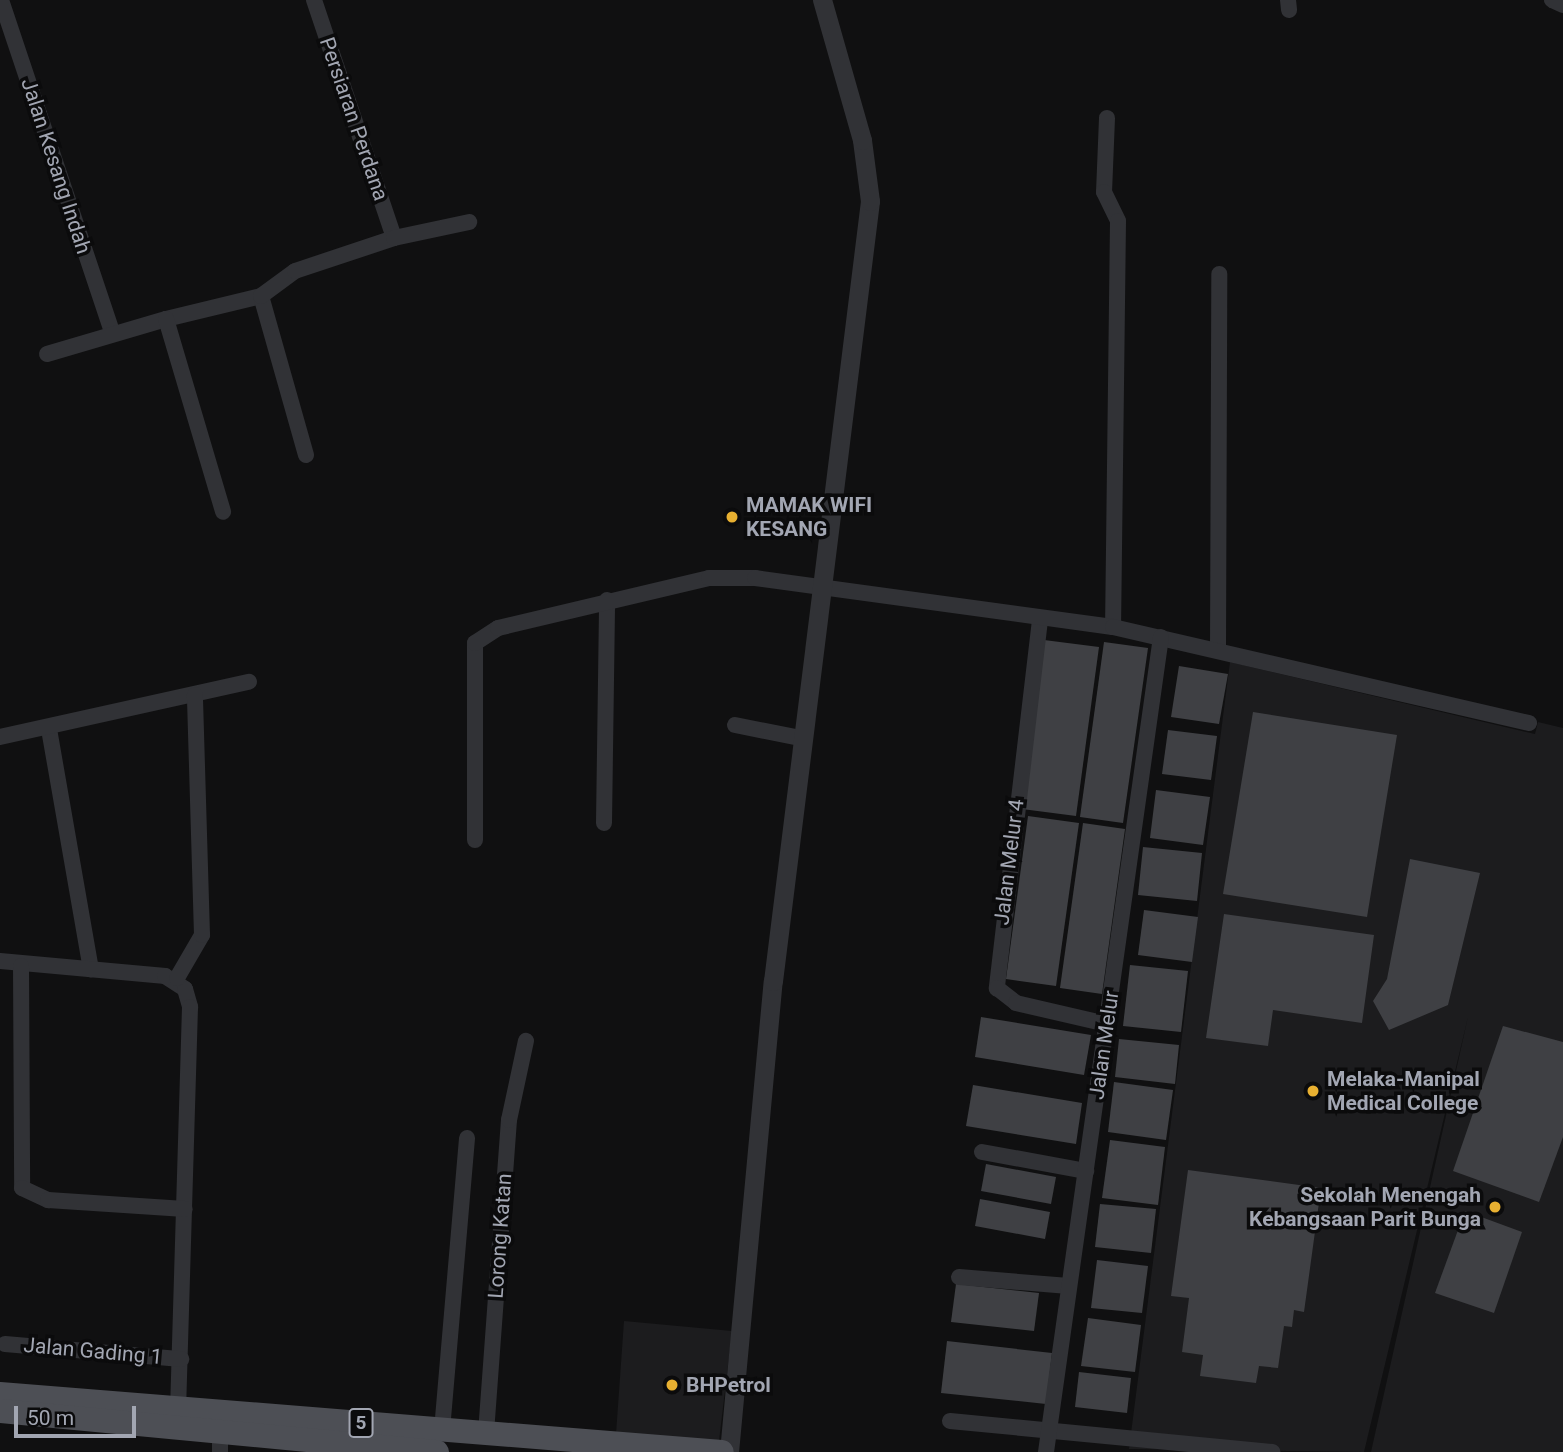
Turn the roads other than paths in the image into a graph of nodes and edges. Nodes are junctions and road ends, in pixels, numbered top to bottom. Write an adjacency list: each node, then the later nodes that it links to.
1 (1, 0): 12 (street, Jalan Kesang Indah)
2 (314, 0): 8 (street, Persiaran Perdana)
3 (822, 0): 16 (street)
4 (1552, 0): 5 (street)
5 (1563, 5)
6 (1107, 118): 19 (street)
7 (469, 222): 8 (street)
8 (394, 238): 10 (street)
9 (1219, 274): 21 (street)
10 (261, 296): 11 (street); 14 (street)
11 (166, 319): 12 (street); 15 (street)
12 (112, 332): 13 (street)
13 (47, 354)
14 (306, 455)
15 (223, 512)
16 (823, 587): 17 (street); 18 (street); 28 (street)
17 (607, 600): 29 (street); 30 (street)
18 (1040, 620): 19 (street); 35 (street, Jalan Melur 4)
19 (1113, 627): 20 (street)
20 (1161, 637): 21 (street); 35 (street, Jalan Melur)
21 (1218, 649): 24 (street)
22 (249, 682): 23 (street)
23 (195, 695): 26 (street); 34 (street)
24 (1529, 723)
25 (735, 725): 28 (street)
26 (49, 729): 27 (street); 33 (street)
27 (0, 737)
28 (805, 739): 54 (street)
29 (604, 823)
30 (475, 840)
31 (0, 961): 32 (street)
32 (22, 966): 33 (street); 40 (street)
33 (91, 969): 34 (street)
34 (177, 978): 40 (street)
35 (1107, 1024): 39 (street, Jalan Melur)
36 (526, 1041): 50 (street, Lorong Katan)
37 (467, 1138): 51 (street)
38 (982, 1152): 39 (street)
39 (1086, 1171): 42 (street, Jalan Melur)
40 (185, 1209): 44 (street)
41 (959, 1277): 42 (street)
42 (1069, 1286): 49 (street, Jalan Melur)
43 (5, 1344): 44 (street, Jalan Gading 1)
44 (181, 1359): 46 (street)
45 (0, 1394): 46 (main road, 5)
46 (178, 1407): 51 (main road, 5)
47 (0, 1411): 52 (main road, 5)
48 (950, 1421): 49 (street)
49 (1049, 1431): 55 (street, Jalan Melur); 56 (street)
50 (486, 1433): 51 (main road, 5); 53 (main road, 5)
51 (439, 1441): 52 (main road, 5)
52 (220, 1444)
53 (722, 1452)
54 (729, 1452)
55 (1046, 1452)
56 (1273, 1452)

